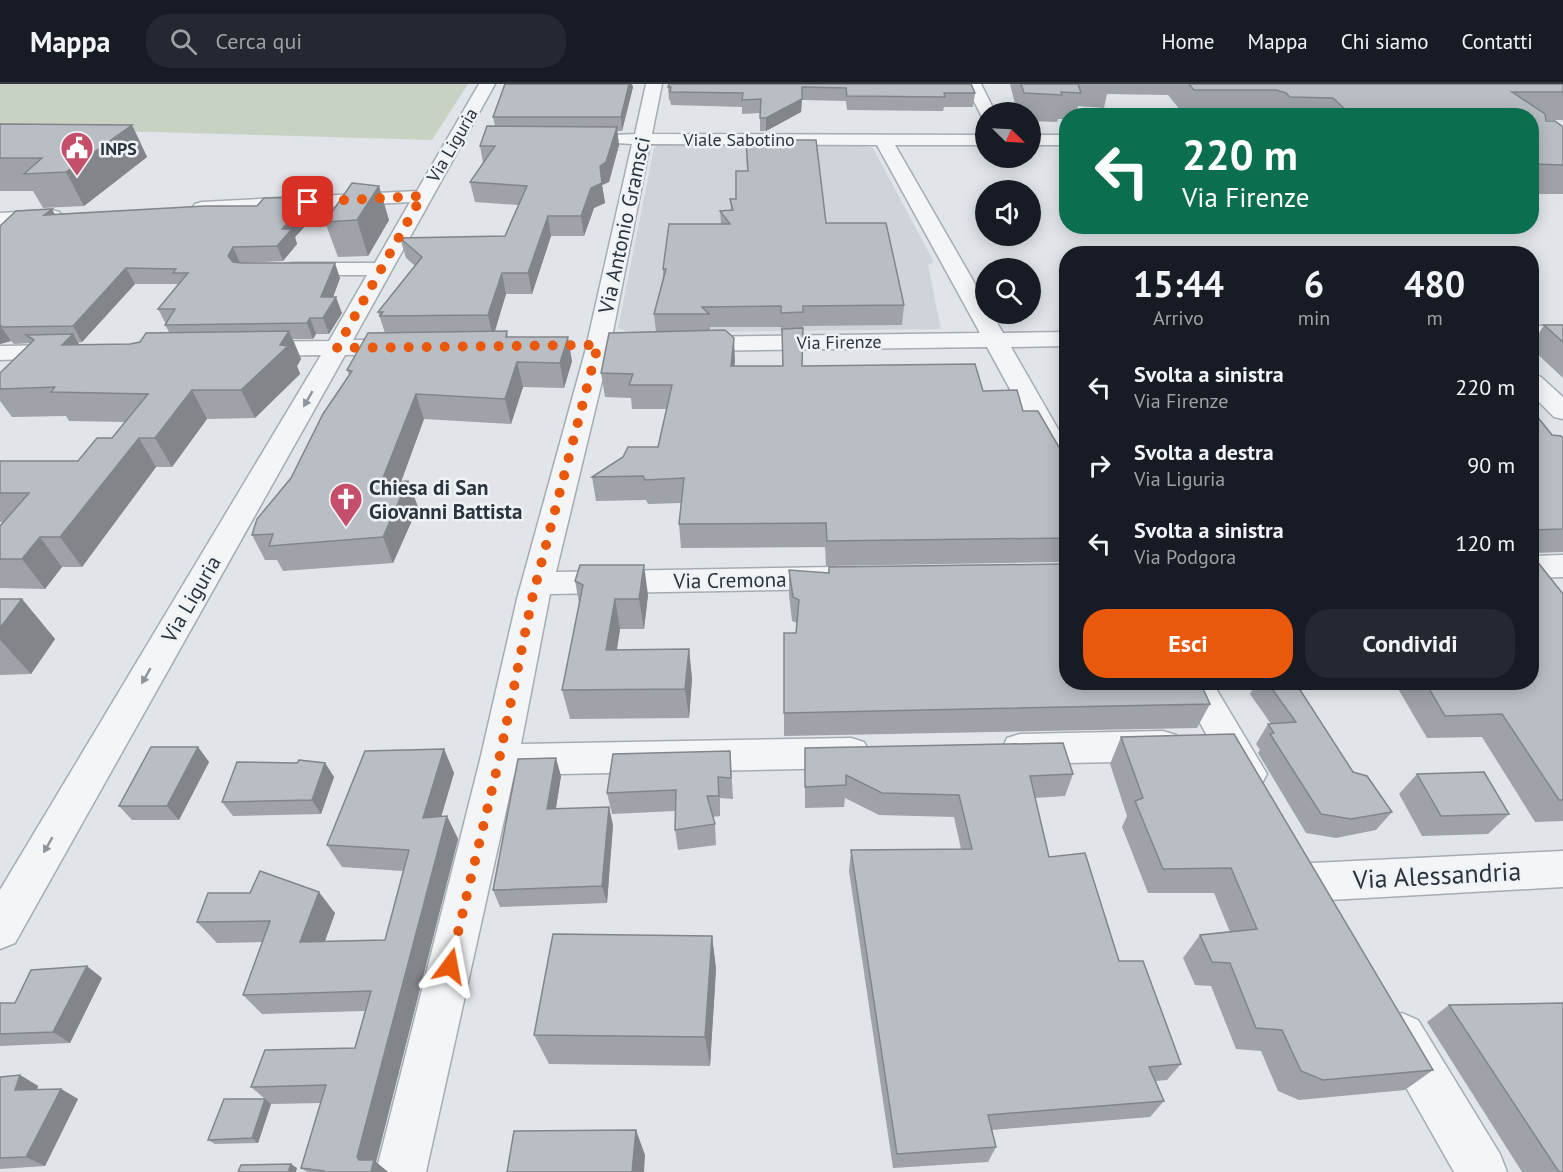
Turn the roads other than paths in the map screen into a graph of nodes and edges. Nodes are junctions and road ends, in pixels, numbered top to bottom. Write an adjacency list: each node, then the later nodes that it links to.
1 (487, 84): 6 (street, Via Liguria)
2 (654, 84): 9 (street, Via Antonio Gramsci)
3 (975, 87): 4 (street); 5 (street)
4 (953, 90)
5 (982, 102)
6 (456, 138): 7 (street); 14 (street, Via Liguria)
7 (477, 138)
8 (607, 139): 9 (street, Viale Sabotino)
9 (642, 139): 10 (street, Viale Sabotino); 38 (street, Via Antonio Gramsci)
10 (883, 140): 11 (street, Viale Sabotino); 23 (street)
11 (975, 140)
12 (1041, 140): 13 (street)
13 (1059, 140)
14 (422, 196): 15 (street); 18 (street, Via Liguria)
15 (186, 209)
16 (68, 215): 17 (street)
17 (0, 219)
18 (382, 269): 19 (street); 26 (street, Via Liguria)
19 (271, 270)
20 (1539, 333): 21 (street)
21 (1563, 333)
22 (1059, 339): 23 (street, Via Firenze)
23 (994, 340): 24 (street, Via Firenze); 34 (street)
24 (669, 344)
25 (423, 347): 26 (street)
26 (337, 348): 27 (street); 47 (street, Via Liguria, one-way to 47)
27 (233, 350)
28 (36, 352): 29 (street); 30 (street); 31 (street)
29 (94, 352)
30 (0, 353)
31 (8, 379)
32 (1539, 389): 33 (street)
33 (1563, 411)
34 (1059, 454)
35 (1563, 566): 36 (street)
36 (1539, 567)
37 (867, 578): 38 (street, Via Cremona)
38 (537, 582): 43 (street, Via Antonio Gramsci)
39 (1199, 690): 40 (street)
40 (1231, 744): 41 (street); 44 (street)
41 (983, 750)
42 (889, 752): 43 (street)
43 (499, 760): 49 (street, Via Antonio Gramsci)
44 (1266, 803)
45 (1563, 869): 46 (street, Via Alessandria)
46 (1312, 883)
47 (0, 929)
48 (1384, 1006): 50 (street)
49 (401, 1172)
50 (1482, 1172)

